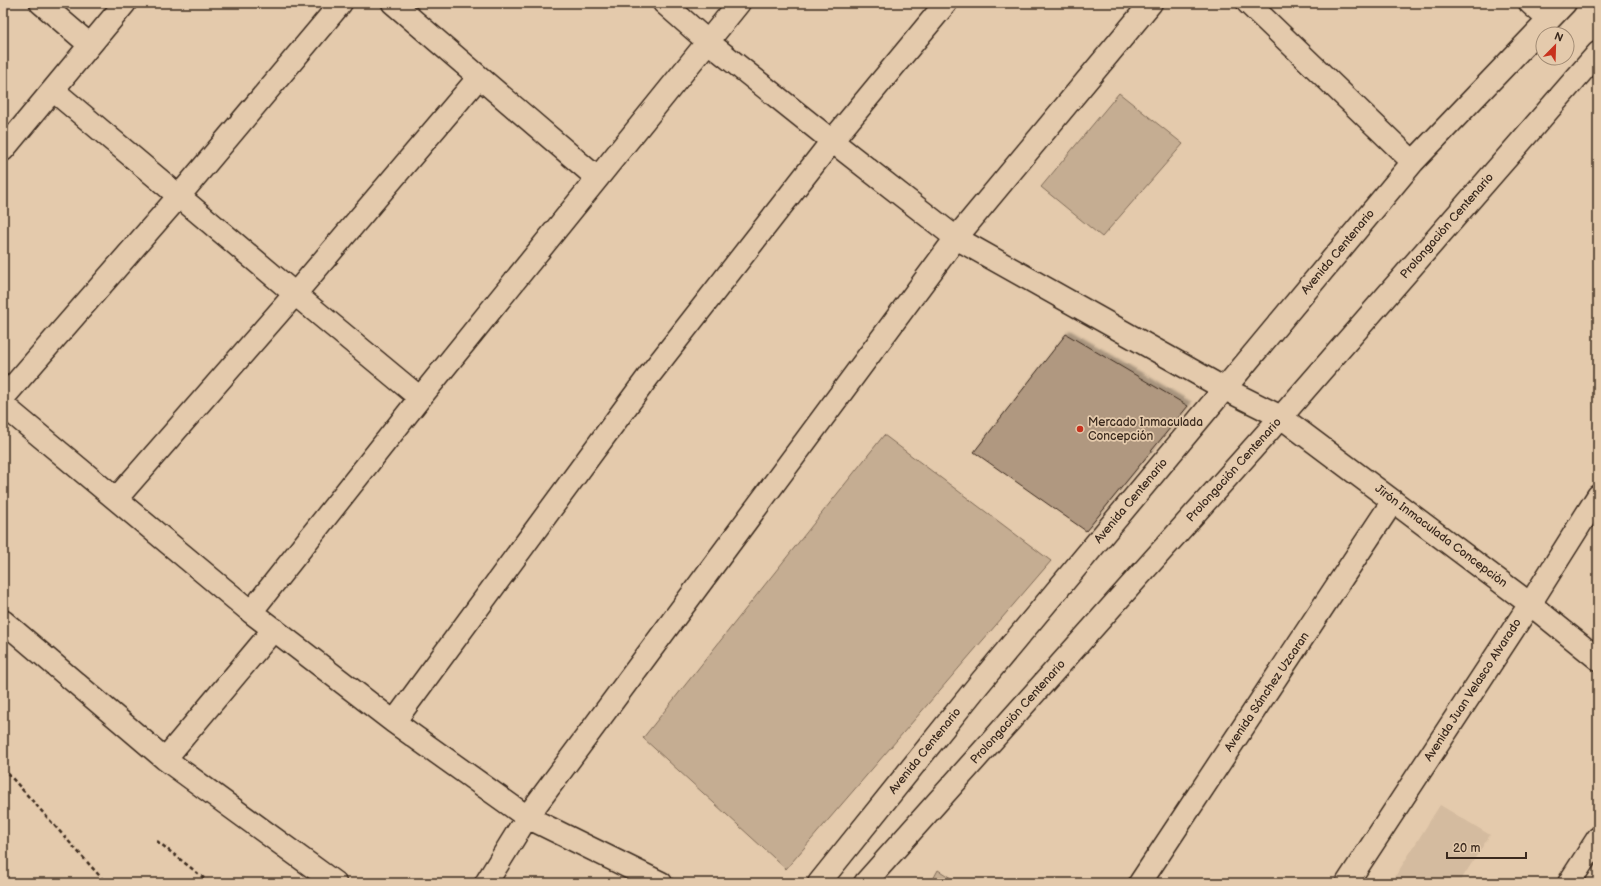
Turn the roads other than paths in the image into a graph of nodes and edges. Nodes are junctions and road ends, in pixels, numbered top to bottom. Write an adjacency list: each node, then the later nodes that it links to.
1 (41, 3): 14 (street)
2 (125, 3): 14 (street)
3 (341, 3): 22 (street)
4 (393, 3): 16 (street)
5 (664, 3): 13 (street, Jirón Inmaculada Concepción)
6 (739, 3): 13 (street)
7 (946, 3): 18 (street)
8 (1151, 3): 23 (street)
9 (1248, 3): 20 (street)
10 (1530, 3): 12 (street)
11 (1565, 3): 12 (street, Avenida Centenario)
12 (1549, 20): 20 (street, Avenida Centenario)
13 (707, 41): 18 (street, Jirón Inmaculada Concepción); 21 (street)
14 (90, 45): 17 (street)
15 (1598, 53): 29 (street, Prolongación Centenario)
16 (479, 77): 21 (street); 24 (street)
17 (53, 90): 19 (street); 22 (street)
18 (832, 141): 23 (street, Jirón Inmaculada Concepción); 38 (street)
19 (3, 150)
20 (1413, 162): 25 (street, Avenida Centenario)
21 (597, 178): 27 (street)
22 (179, 196): 24 (street); 26 (street)
23 (956, 238): 25 (street, Jirón Inmaculada Concepción); 40 (street)
24 (295, 294): 27 (street); 31 (street)
25 (1224, 389): 29 (street, Jirón Inmaculada Concepción); 45 (street, Avenida Centenario)
26 (3, 398)
27 (420, 398): 34 (street)
28 (3, 405): 31 (street)
29 (1281, 417): 32 (street, Jirón Inmaculada Concepción); 46 (street, Prolongación Centenario)
30 (1598, 496): 33 (street, Avenida Juan Velasco Alvarado)
31 (116, 499): 34 (street)
32 (1393, 501): 33 (street, Jirón Inmaculada Concepción); 47 (street, Avenida Sánchez Uzcaran)
33 (1530, 604): 37 (street, Jirón Inmaculada Concepción); 48 (street, Avenida Juan Velasco Alvarado)
34 (251, 612): 36 (street)
35 (3, 621): 39 (street)
36 (274, 629): 38 (street); 39 (street)
37 (1598, 659)
38 (394, 722): 40 (street)
39 (165, 759): 42 (street)
40 (527, 817): 43 (street); 44 (street)
41 (1598, 838): 49 (street)
42 (335, 883)
43 (486, 883)
44 (661, 883)
45 (819, 883)
46 (865, 883)
47 (1140, 883)
48 (1346, 883)
49 (1569, 883)

